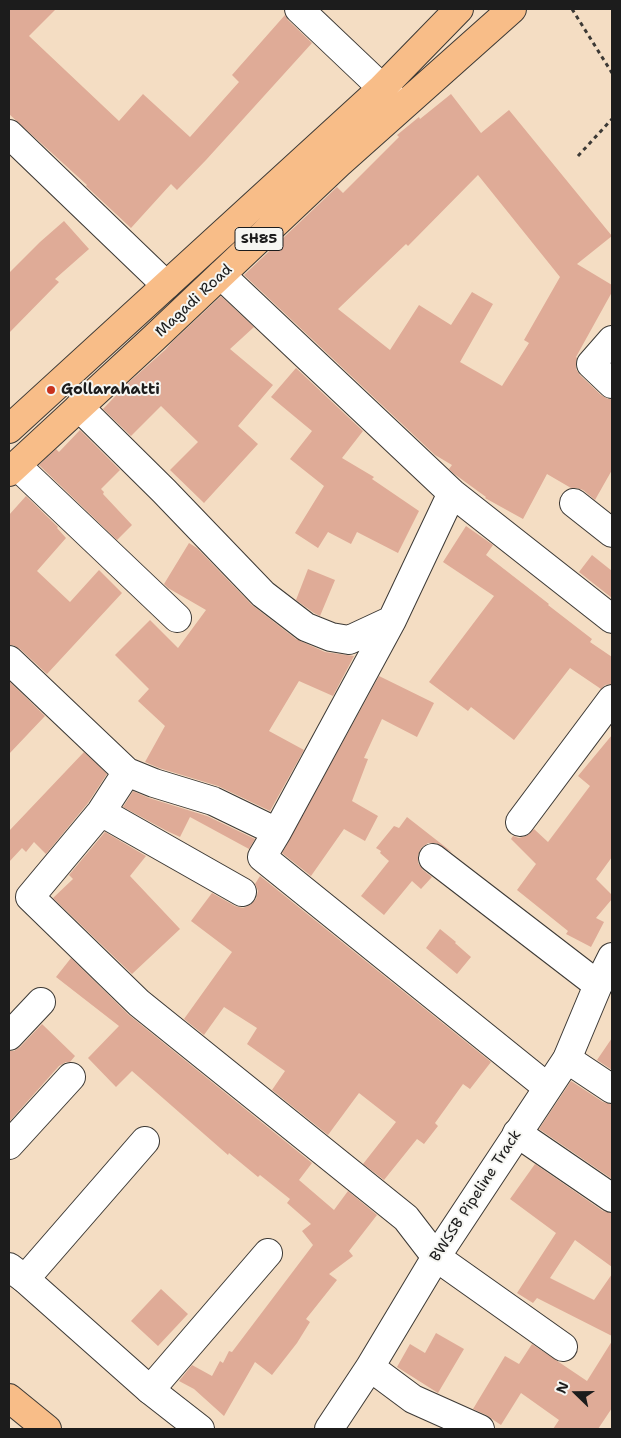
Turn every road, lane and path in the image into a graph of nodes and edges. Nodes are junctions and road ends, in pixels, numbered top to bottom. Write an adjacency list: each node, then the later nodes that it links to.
1 (298, 9): 6 (street)
2 (459, 9): 6 (main road, Magadi Road / SH85)
3 (512, 9): 7 (main road, Magadi Road / SH85)
4 (572, 9): 5 (path)
5 (612, 73)
6 (382, 88): 7 (street); 12 (main road, Magadi Road / SH85)
7 (402, 108): 11 (main road, Magadi Road / SH85)
8 (612, 119): 10 (path)
9 (9, 134): 12 (street)
10 (578, 156)
11 (221, 275): 15 (main road, Magadi Road / SH85); 18 (street)
12 (166, 285): 16 (main road, Magadi Road / SH85)
13 (612, 340): 14 (street)
14 (612, 384)
15 (79, 407): 17 (main road, Magadi Road / SH85); 23 (street)
16 (9, 429)
17 (12, 468): 21 (street)
18 (452, 493): 22 (street); 23 (street)
19 (574, 503): 20 (street)
20 (612, 533)
21 (178, 618)
22 (612, 619)
23 (392, 620): 29 (street)
24 (9, 660): 26 (street)
25 (612, 699): 28 (street)
26 (127, 772): 27 (street); 29 (street)
27 (101, 812): 31 (street); 45 (street)
28 (520, 822)
29 (277, 832): 38 (street)
30 (433, 858): 33 (street)
31 (242, 892)
32 (612, 957): 33 (street, BWSSB Pipeline Track)
33 (598, 985): 36 (street, BWSSB Pipeline Track)
34 (41, 1002): 35 (street)
35 (9, 1036)
36 (567, 1058): 38 (street, BWSSB Pipeline Track); 39 (street)
37 (71, 1078): 42 (street)
38 (547, 1087): 40 (street, BWSSB Pipeline Track)
39 (612, 1089)
40 (517, 1133): 43 (street); 45 (street, BWSSB Pipeline Track)
41 (145, 1141): 46 (street)
42 (9, 1145)
43 (612, 1198)
44 (268, 1253): 49 (street)
45 (436, 1257): 47 (street); 48 (street, BWSSB Pipeline Track)
46 (17, 1273): 49 (street)
47 (564, 1347)
48 (370, 1367): 53 (street, BWSSB Pipeline Track); 54 (street)
49 (150, 1390): 52 (street)
50 (9, 1398): 51 (main road)
51 (47, 1429)
52 (200, 1429)
53 (329, 1429)
54 (480, 1429)

